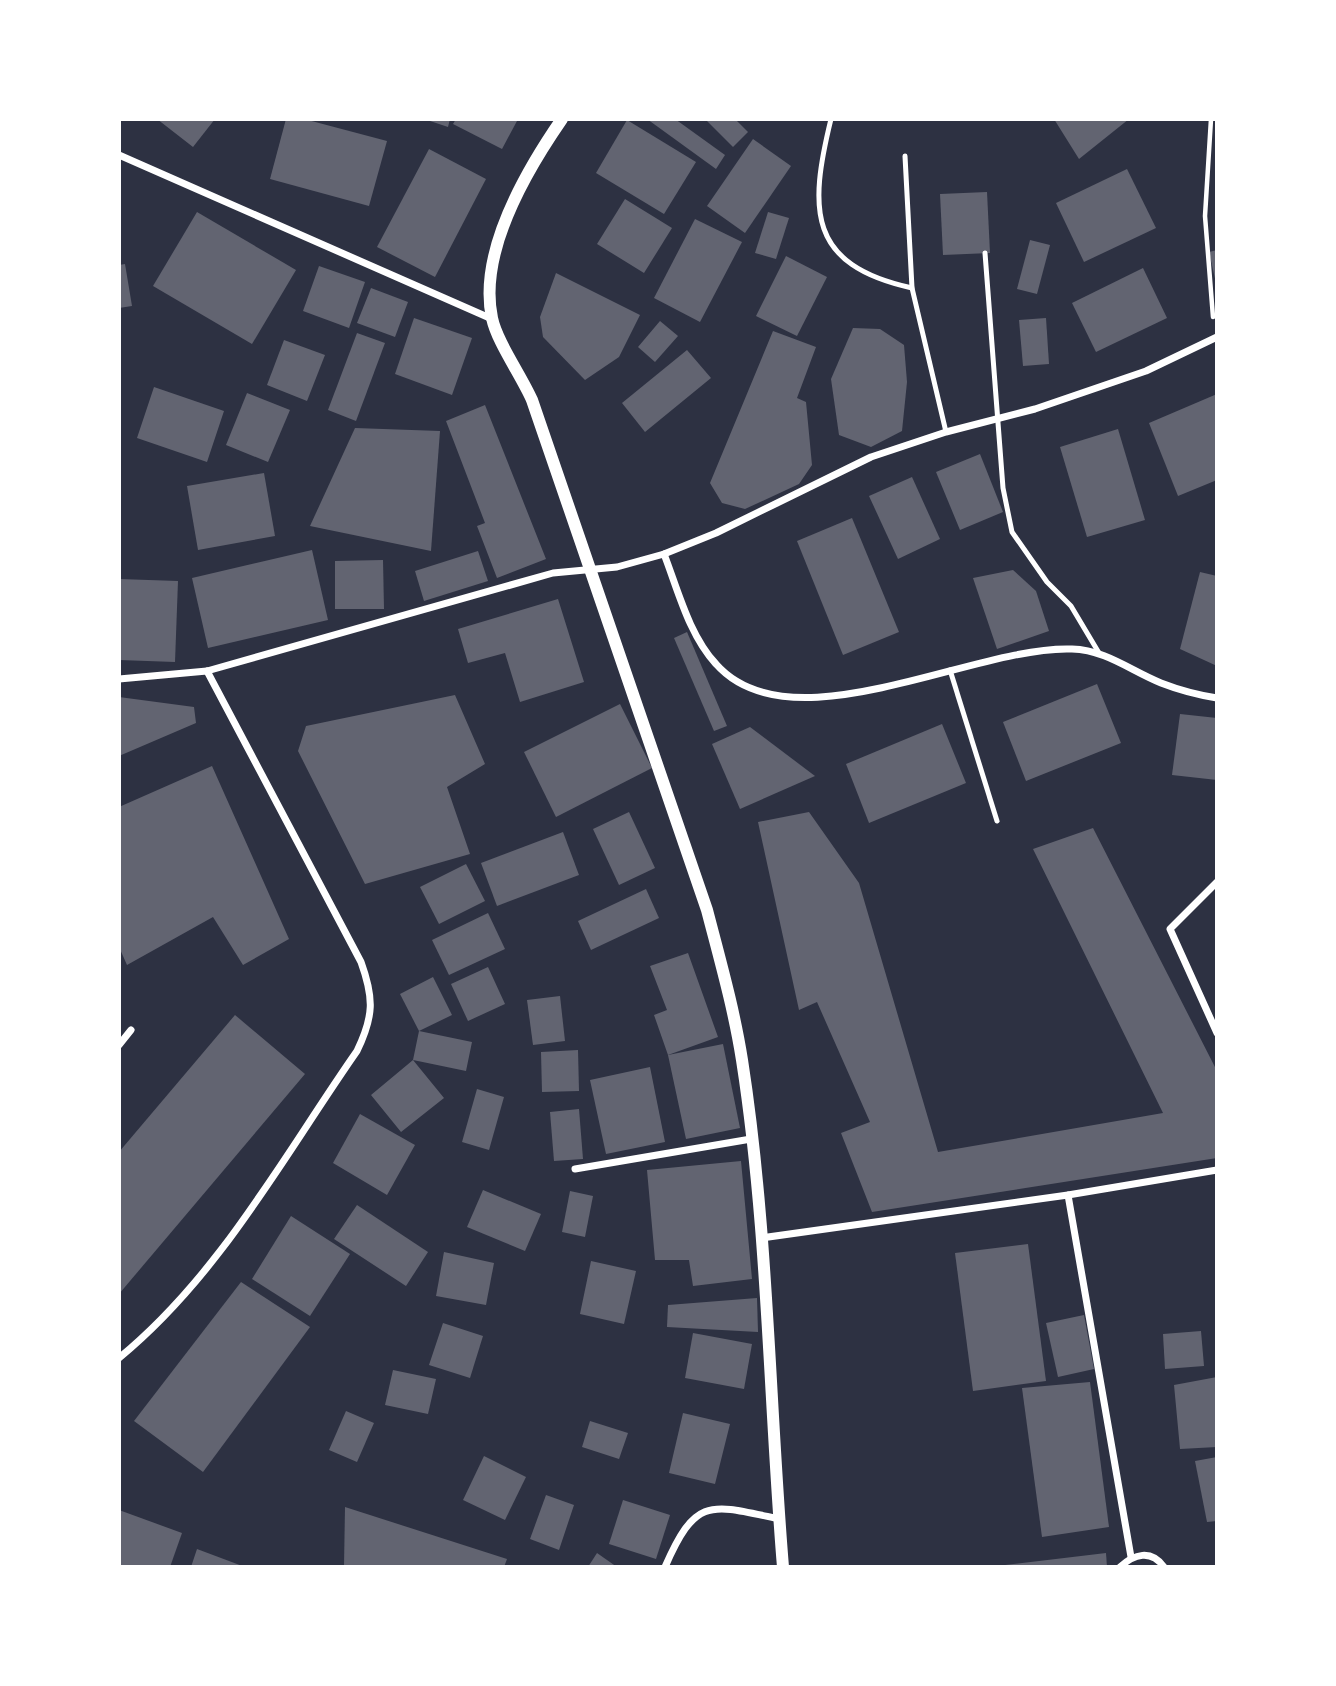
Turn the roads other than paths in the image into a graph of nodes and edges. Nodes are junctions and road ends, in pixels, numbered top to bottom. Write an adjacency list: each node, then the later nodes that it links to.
1 (562, 119): 7 (street)
2 (831, 119): 6 (lane)
3 (119, 155): 7 (street)
4 (905, 156): 6 (lane)
5 (985, 253): 9 (lane)
6 (912, 288): 10 (lane)
7 (492, 319): 12 (street)
8 (1216, 338): 9 (street)
9 (997, 418): 10 (street); 13 (lane)
10 (946, 432): 11 (street)
11 (664, 554): 12 (street); 14 (street)
12 (588, 570): 15 (street); 23 (street)
13 (1099, 653): 14 (street); 17 (street)
14 (950, 670): 18 (lane)
15 (207, 671): 16 (street); 28 (street)
16 (119, 679)
17 (1217, 698)
18 (997, 821)
19 (1217, 882): 21 (street)
20 (131, 1030): 22 (street)
21 (1217, 1033)
22 (119, 1045)
23 (751, 1139): 24 (street); 27 (street)
24 (575, 1169)
25 (1217, 1170): 26 (street)
26 (1068, 1195): 27 (street); 30 (street)
27 (761, 1238): 29 (street)
28 (119, 1359)
29 (779, 1519): 31 (street); 32 (street)
30 (1130, 1557): 33 (street); 34 (street)
31 (665, 1567)
32 (783, 1567)
33 (1120, 1567)
34 (1164, 1567)

